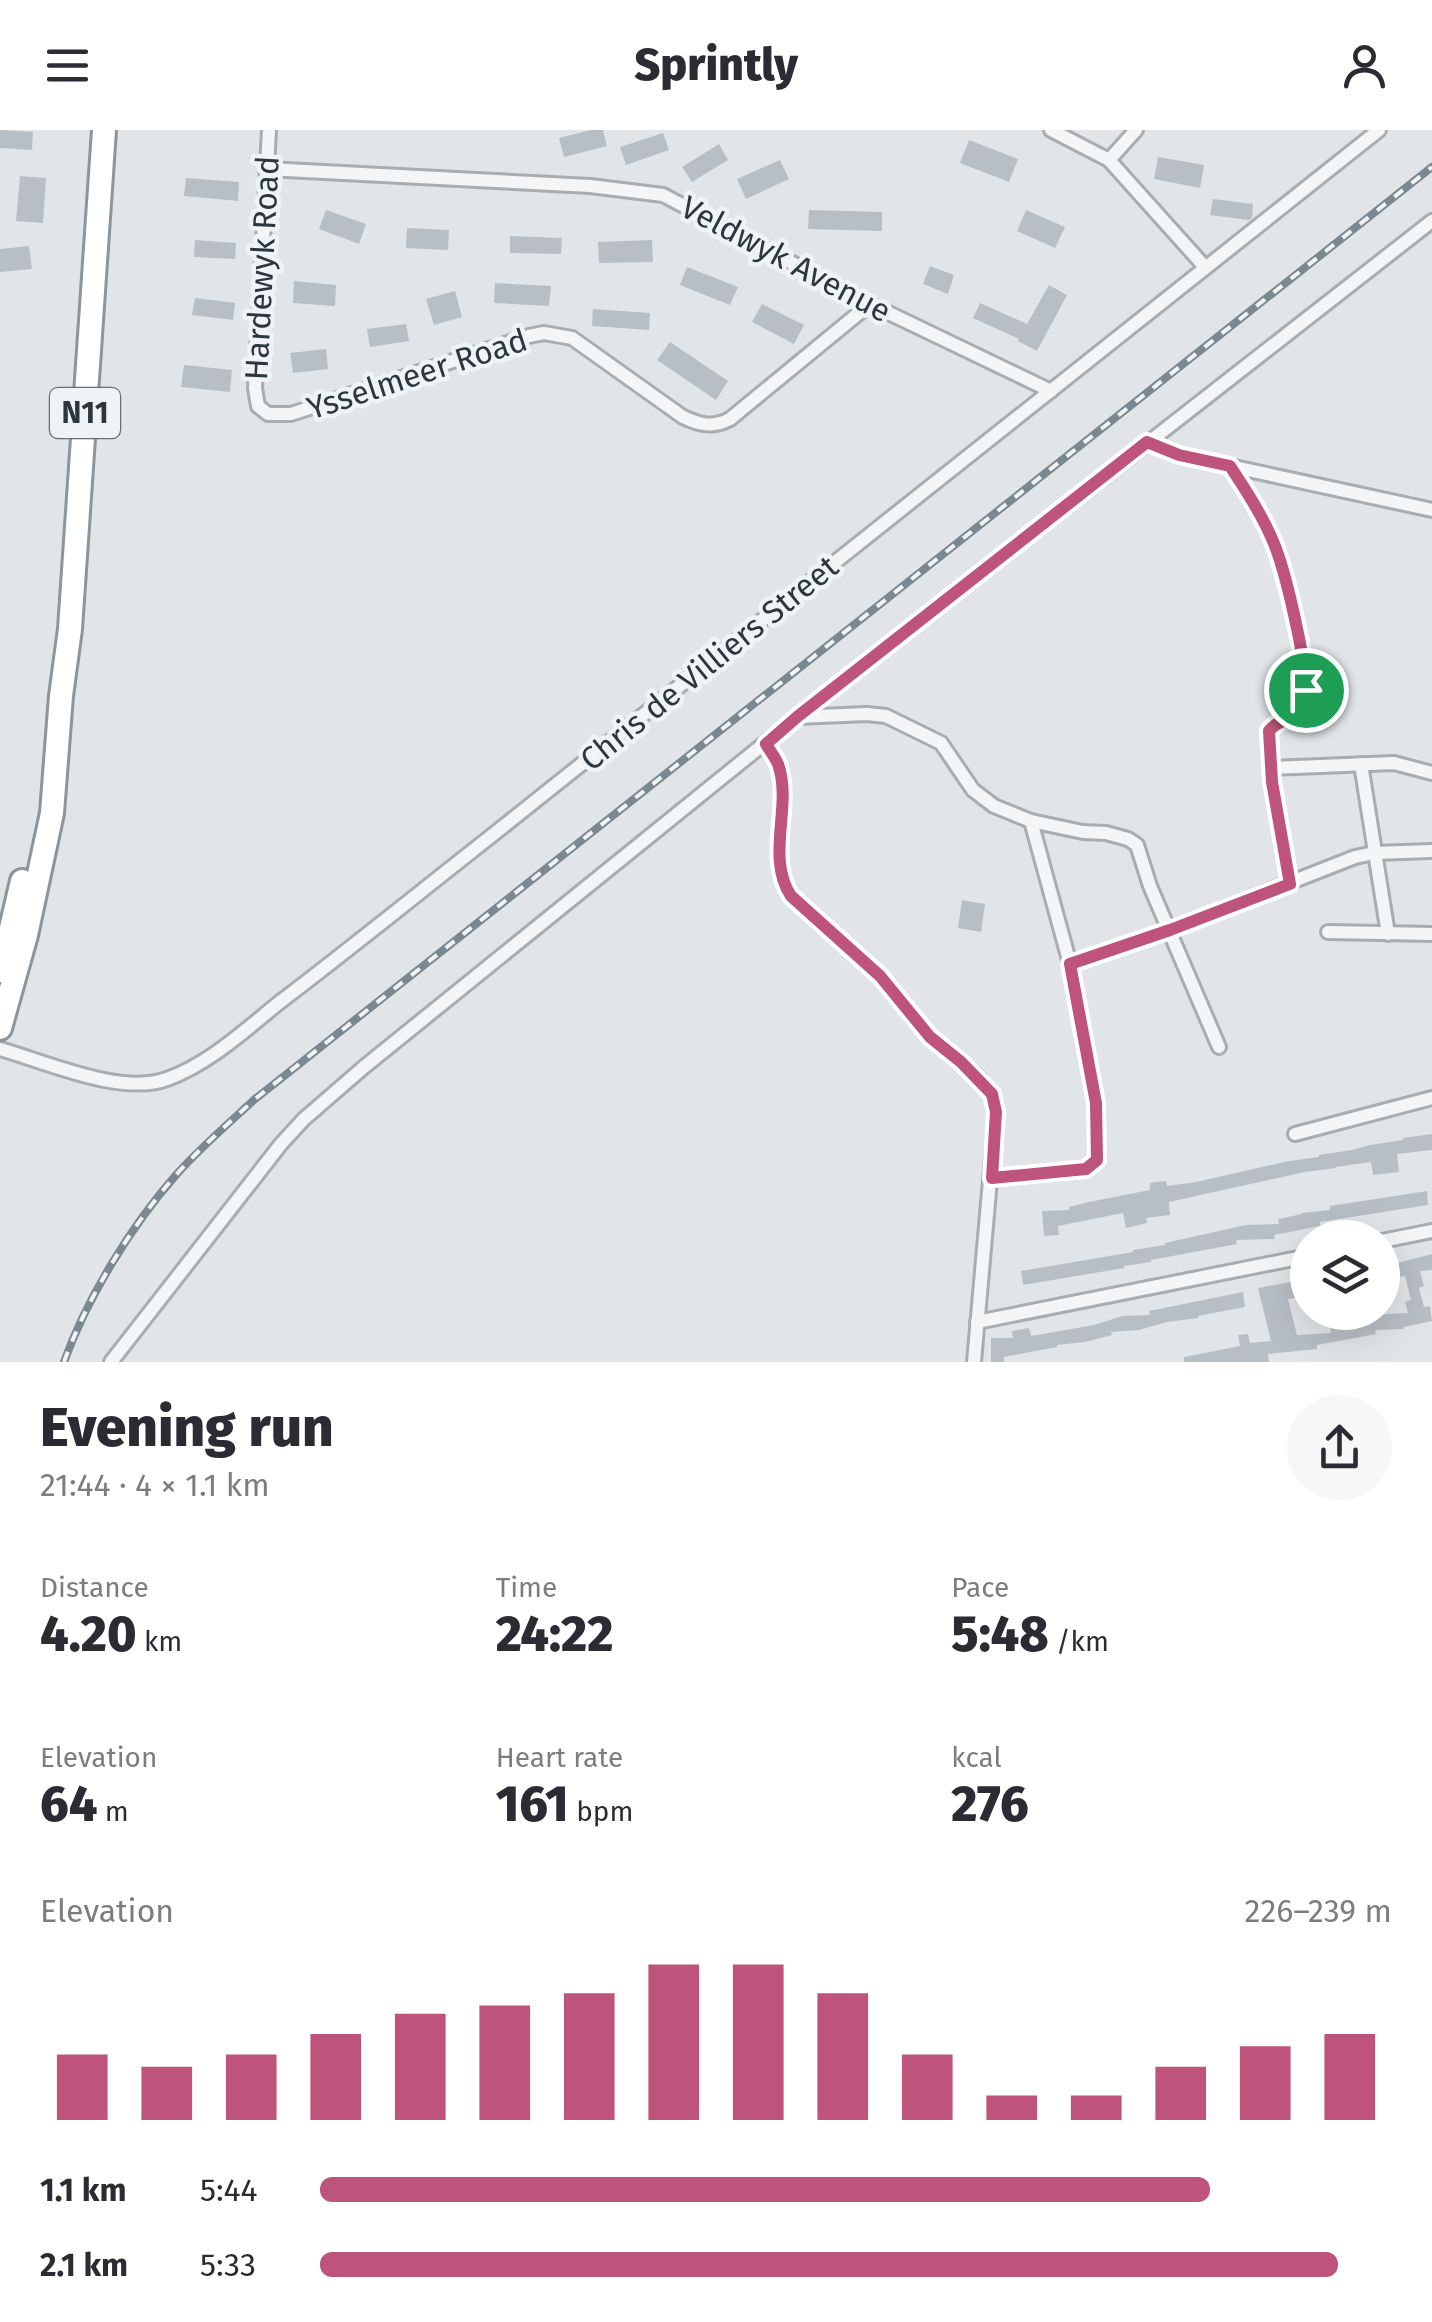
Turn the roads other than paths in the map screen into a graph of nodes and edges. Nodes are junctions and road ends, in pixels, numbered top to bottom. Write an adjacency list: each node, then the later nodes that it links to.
1 (104, 130): 16 (highway, N11)
2 (269, 130): 7 (street, Hardewyk Road)
3 (1051, 130): 6 (street)
4 (1136, 130): 6 (street)
5 (1379, 130): 9 (street, Chris de Villiers Street)
6 (1109, 160): 9 (street)
7 (267, 170): 10 (street, Veldwyk Avenue); 12 (street, Hardewyk Road)
8 (1432, 221): 13 (street)
9 (1205, 266): 11 (street, Chris de Villiers Street)
10 (870, 304): 11 (street, Veldwyk Avenue); 12 (street, Ysselmeer Road)
11 (1051, 391): 34 (street, Chris de Villiers Street)
12 (258, 406)
13 (1147, 442): 14 (street); 17 (street)
14 (1230, 466): 15 (street); 20 (street)
15 (1432, 510)
16 (62, 696): 31 (highway, N11); 32 (highway, N11)
17 (797, 717): 18 (street); 22 (street)
18 (766, 744): 37 (street); 42 (street)
19 (1361, 764): 20 (street); 21 (street); 24 (street)
20 (1271, 768): 25 (street)
21 (1432, 773)
22 (1031, 821): 26 (street); 30 (street)
23 (1432, 851): 24 (street)
24 (1374, 853): 25 (street); 28 (street)
25 (1290, 884): 26 (street)
26 (1170, 930): 30 (street); 33 (street)
27 (1328, 932): 28 (street)
28 (1388, 934): 29 (street)
29 (1432, 934)
30 (1070, 964): 37 (street)
31 (0, 974)
32 (0, 1028)
33 (1219, 1047)
34 (0, 1048)
35 (1432, 1098): 36 (street)
36 (1295, 1134)
37 (992, 1178): 41 (street)
38 (1432, 1231): 39 (street)
39 (1400, 1237)
40 (1290, 1260): 41 (street)
41 (978, 1322): 43 (street)
42 (111, 1362)
43 (974, 1362)

